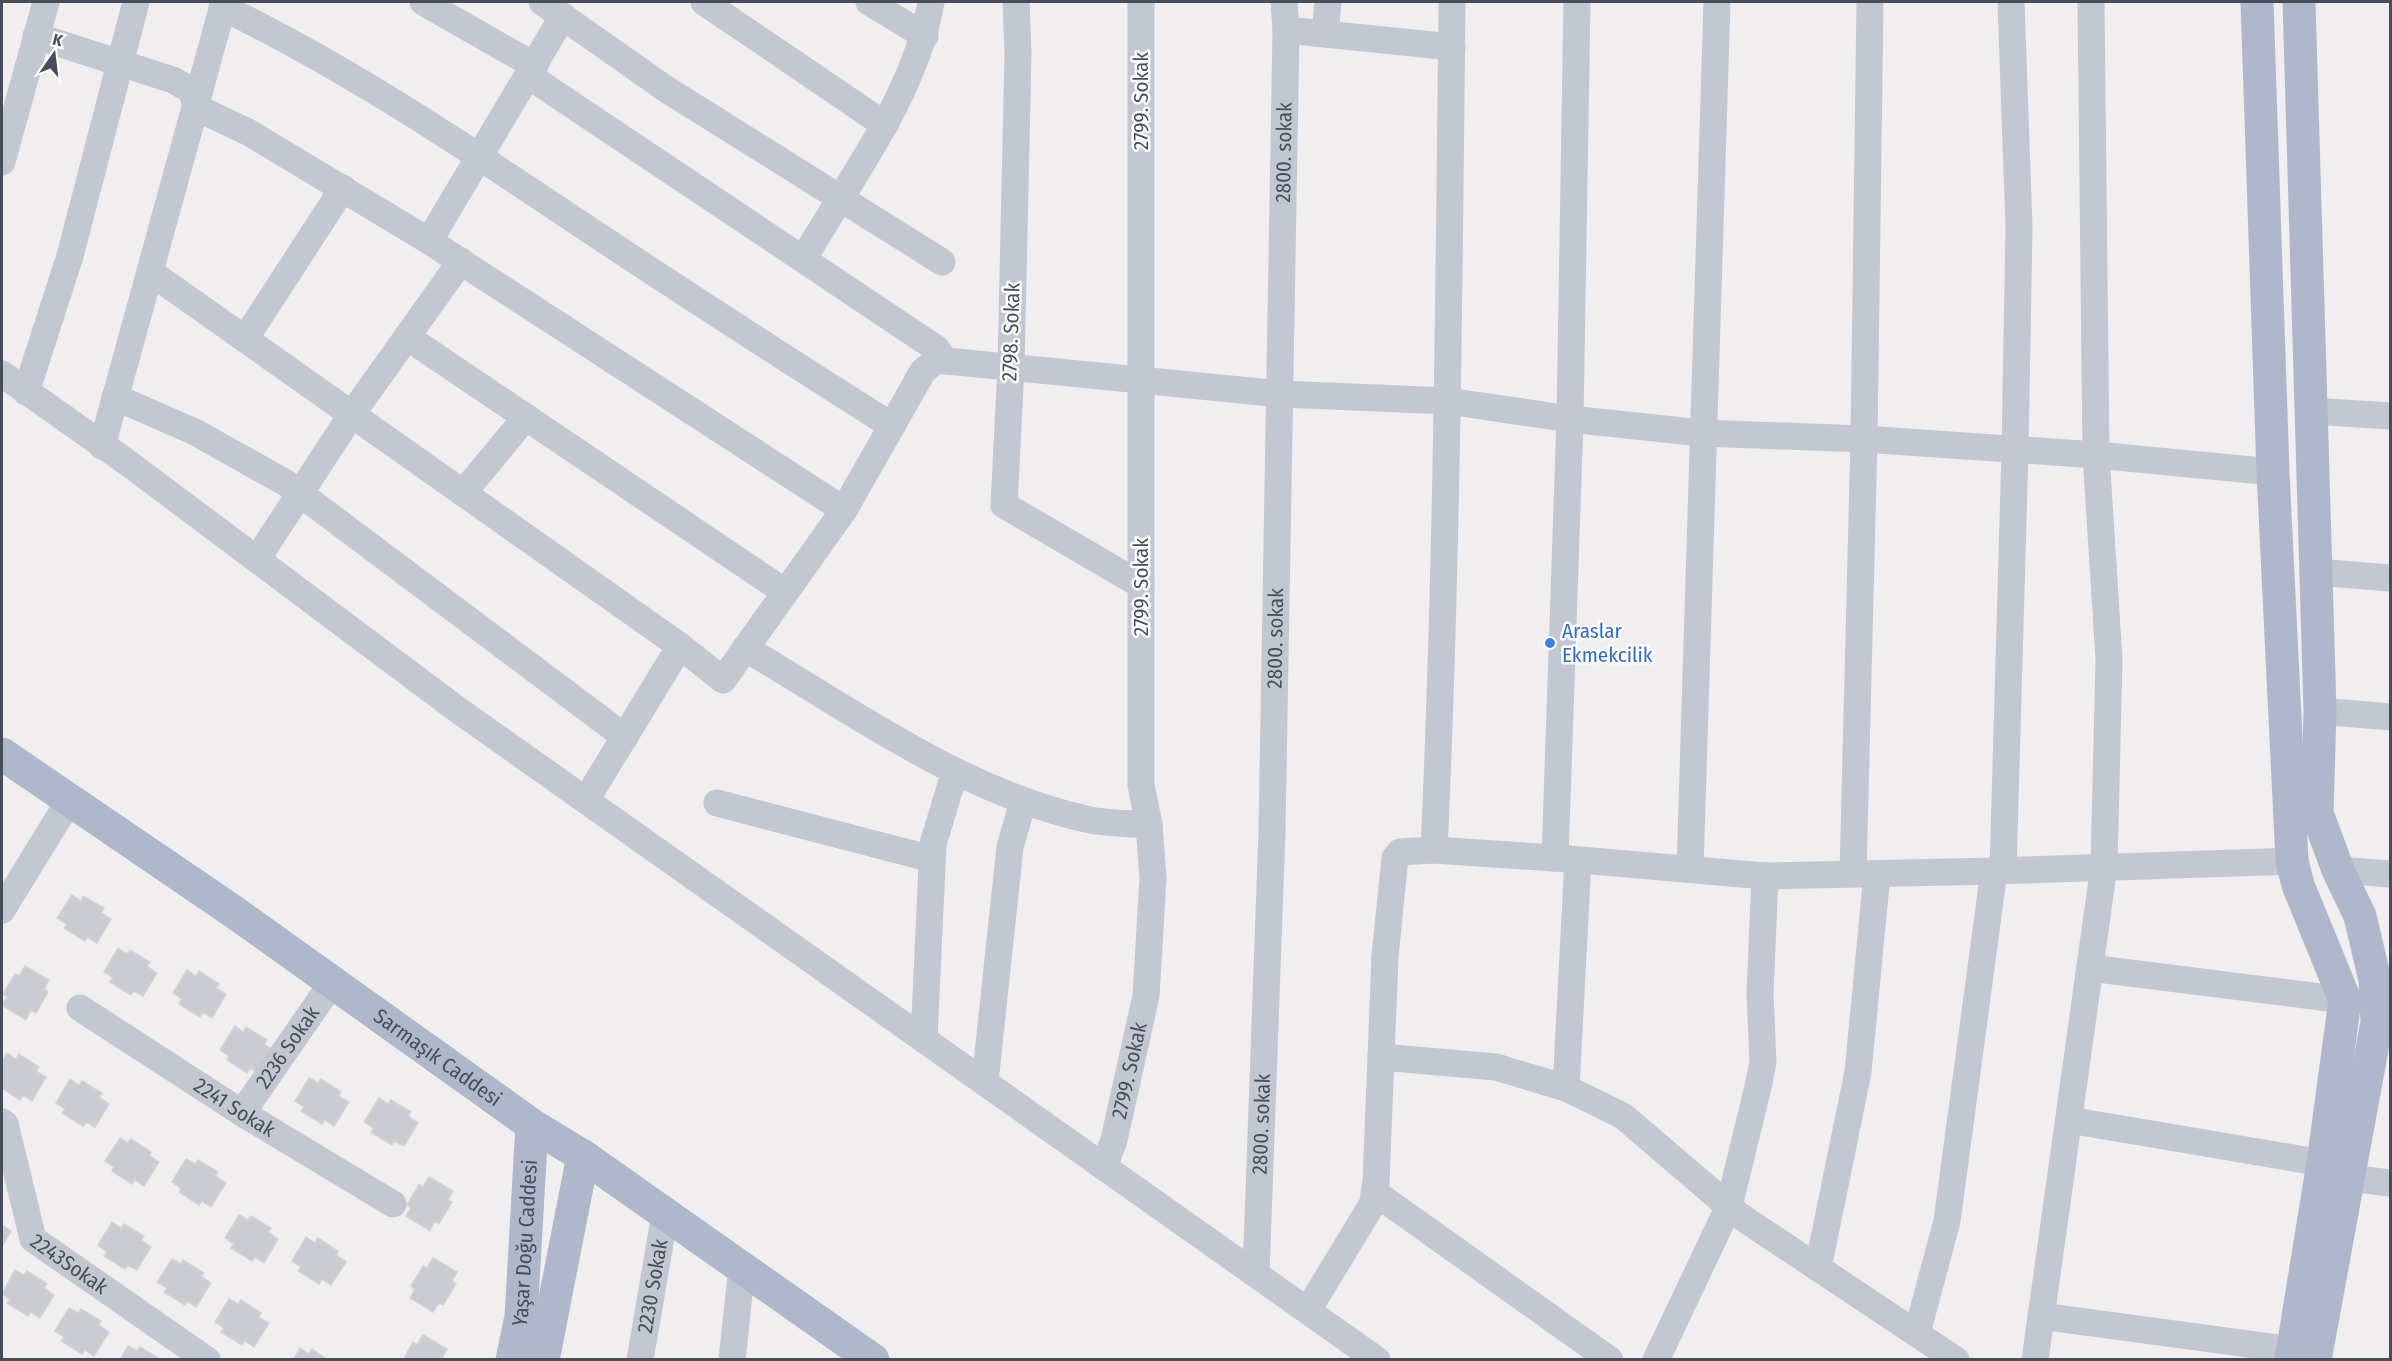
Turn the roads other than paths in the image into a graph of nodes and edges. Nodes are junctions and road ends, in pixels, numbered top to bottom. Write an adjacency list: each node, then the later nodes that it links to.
1 (46, 2): 23 (street)
2 (136, 2): 26 (street)
3 (423, 2): 27 (street)
4 (704, 2): 29 (street)
5 (869, 2): 24 (street)
6 (931, 2): 24 (street)
7 (1016, 2): 42 (street, 2798. Sokak)
8 (1141, 2): 44 (street, 2799. Sokak)
9 (1284, 2): 21 (street, 2800. sokak)
10 (1328, 2): 22 (street)
11 (1452, 2): 25 (street)
12 (1577, 2): 53 (street)
13 (1717, 2): 55 (street)
14 (1870, 2): 56 (street)
15 (2011, 2): 58 (street)
16 (2091, 2): 59 (street)
17 (2257, 2): 60 (main road)
18 (2299, 2): 49 (main road)
19 (223, 4): 28 (street); 30 (street)
20 (552, 9): 27 (street); 33 (street)
21 (1286, 30): 22 (street); 46 (street, 2800. sokak)
22 (1325, 34): 25 (street)
23 (36, 36): 26 (street); 31 (street)
24 (925, 36): 29 (street)
25 (1452, 47): 48 (street)
26 (120, 62): 28 (street); 45 (street)
27 (532, 71): 30 (street); 35 (street)
28 (197, 108): 32 (street); 38 (street)
29 (885, 125): 33 (street)
30 (480, 157): 34 (street); 54 (street)
31 (2, 162)
32 (343, 188): 34 (street); 40 (street)
33 (840, 197): 35 (street); 37 (street)
34 (429, 241): 36 (street)
35 (804, 258): 41 (street)
36 (461, 261): 39 (street); 63 (street)
37 (942, 262)
38 (150, 272): 40 (street); 47 (street)
39 (407, 337): 50 (street); 52 (street)
40 (245, 339): 50 (street)
41 (944, 360): 42 (street); 54 (street)
42 (1011, 367): 44 (street); 67 (street, 2798. Sokak)
43 (2, 374): 45 (street)
44 (1140, 380): 46 (street); 67 (street, 2799. Sokak)
45 (26, 392): 57 (street)
46 (1281, 394): 48 (street); 116 (street, 2800. sokak)
47 (115, 397): 57 (street); 62 (street)
48 (1448, 401): 53 (street); 81 (street)
49 (2312, 411): 51 (street); 65 (main road)
50 (352, 414): 61 (street); 62 (street)
51 (2391, 416)
52 (526, 417): 61 (street); 68 (street)
53 (1570, 419): 55 (street); 83 (street)
54 (891, 426): 63 (street)
55 (1702, 433): 56 (street); 86 (street)
56 (1864, 439): 58 (street); 89 (street)
57 (102, 446): 64 (street)
58 (2015, 451): 59 (street); 88 (street)
59 (2096, 455): 60 (street); 85 (street)
60 (2273, 472): 84 (main road)
61 (463, 493): 69 (street)
62 (300, 494): 64 (street); 73 (street)
63 (844, 510): 68 (street)
64 (257, 559): 76 (street)
65 (2317, 572): 66 (street); 71 (main road)
66 (2391, 578)
67 (1141, 585): 80 (street, 2799. Sokak)
68 (785, 592): 70 (street)
69 (680, 646): 70 (street); 73 (street)
70 (745, 648): 75 (street)
71 (2320, 711): 72 (street); 87 (main road)
72 (2391, 717)
73 (625, 737): 76 (street)
74 (2, 754): 77 (main road, Sarmaşık Caddesi)
75 (955, 771): 78 (street); 82 (street)
76 (586, 800): 98 (street)
77 (69, 801): 92 (street); 94 (main road, Sarmaşık Caddesi)
78 (1023, 802): 80 (street); 100 (street)
79 (717, 803): 82 (street)
80 (1149, 825): 107 (street, 2799. Sokak)
81 (1434, 850): 83 (street); 99 (street)
82 (932, 859): 98 (street)
83 (1567, 859): 86 (street); 101 (street)
84 (2292, 861): 85 (street); 95 (main road)
85 (2104, 866): 88 (street); 93 (street)
86 (1690, 869): 91 (street)
87 (2338, 870): 90 (street); 97 (main road)
88 (1998, 871): 89 (street); 119 (street)
89 (1865, 874): 91 (street); 115 (street)
90 (2391, 874)
91 (1765, 876): 112 (street)
92 (2, 910)
93 (2090, 968): 95 (street); 103 (street)
94 (332, 983): 102 (street, 2236 Sokak); 105 (main road, Sarmaşık Caddesi)
95 (2345, 1000): 108 (main road)
96 (80, 1008): 102 (street, 2241 Sokak)
97 (2384, 1023): 108 (main road)
98 (924, 1039): 100 (street)
99 (1381, 1057): 101 (street); 110 (street)
100 (985, 1082): 107 (street)
101 (1566, 1088): 112 (street)
102 (242, 1113): 111 (street, 2241 Sokak)
103 (2068, 1120): 108 (street); 118 (street)
104 (2, 1122): 121 (street, 2243Sokak)
105 (532, 1125): 106 (main road, Sarmaşık Caddesi); 122 (main road, Yaşar Doğu Caddesi)
106 (583, 1156): 113 (main road, Sarmaşık Caddesi); 123 (main road, Yaşar Doğu Caddesi)
107 (1104, 1167): 116 (street)
108 (2336, 1171): 109 (street); 120 (main road)
109 (2391, 1183)
110 (1374, 1192): 117 (street); 128 (street)
111 (393, 1204)
112 (1729, 1206): 115 (street); 129 (street)
113 (665, 1214): 114 (main road, Sarmaşık Caddesi); 124 (street, 2230 Sokak)
114 (742, 1266): 125 (street); 126 (main road, Sarmaşık Caddesi)
115 (1818, 1268): 119 (street)
116 (1256, 1274): 117 (street)
117 (1308, 1310): 127 (street)
118 (2041, 1316): 120 (street); 131 (street)
119 (1917, 1333): 130 (street)
120 (2300, 1356)
121 (207, 1359)
122 (512, 1359)
123 (543, 1359)
124 (640, 1359)
125 (732, 1359)
126 (873, 1359)
127 (1377, 1359)
128 (1610, 1359)
129 (1656, 1359)
130 (1956, 1359)
131 (2035, 1359)

